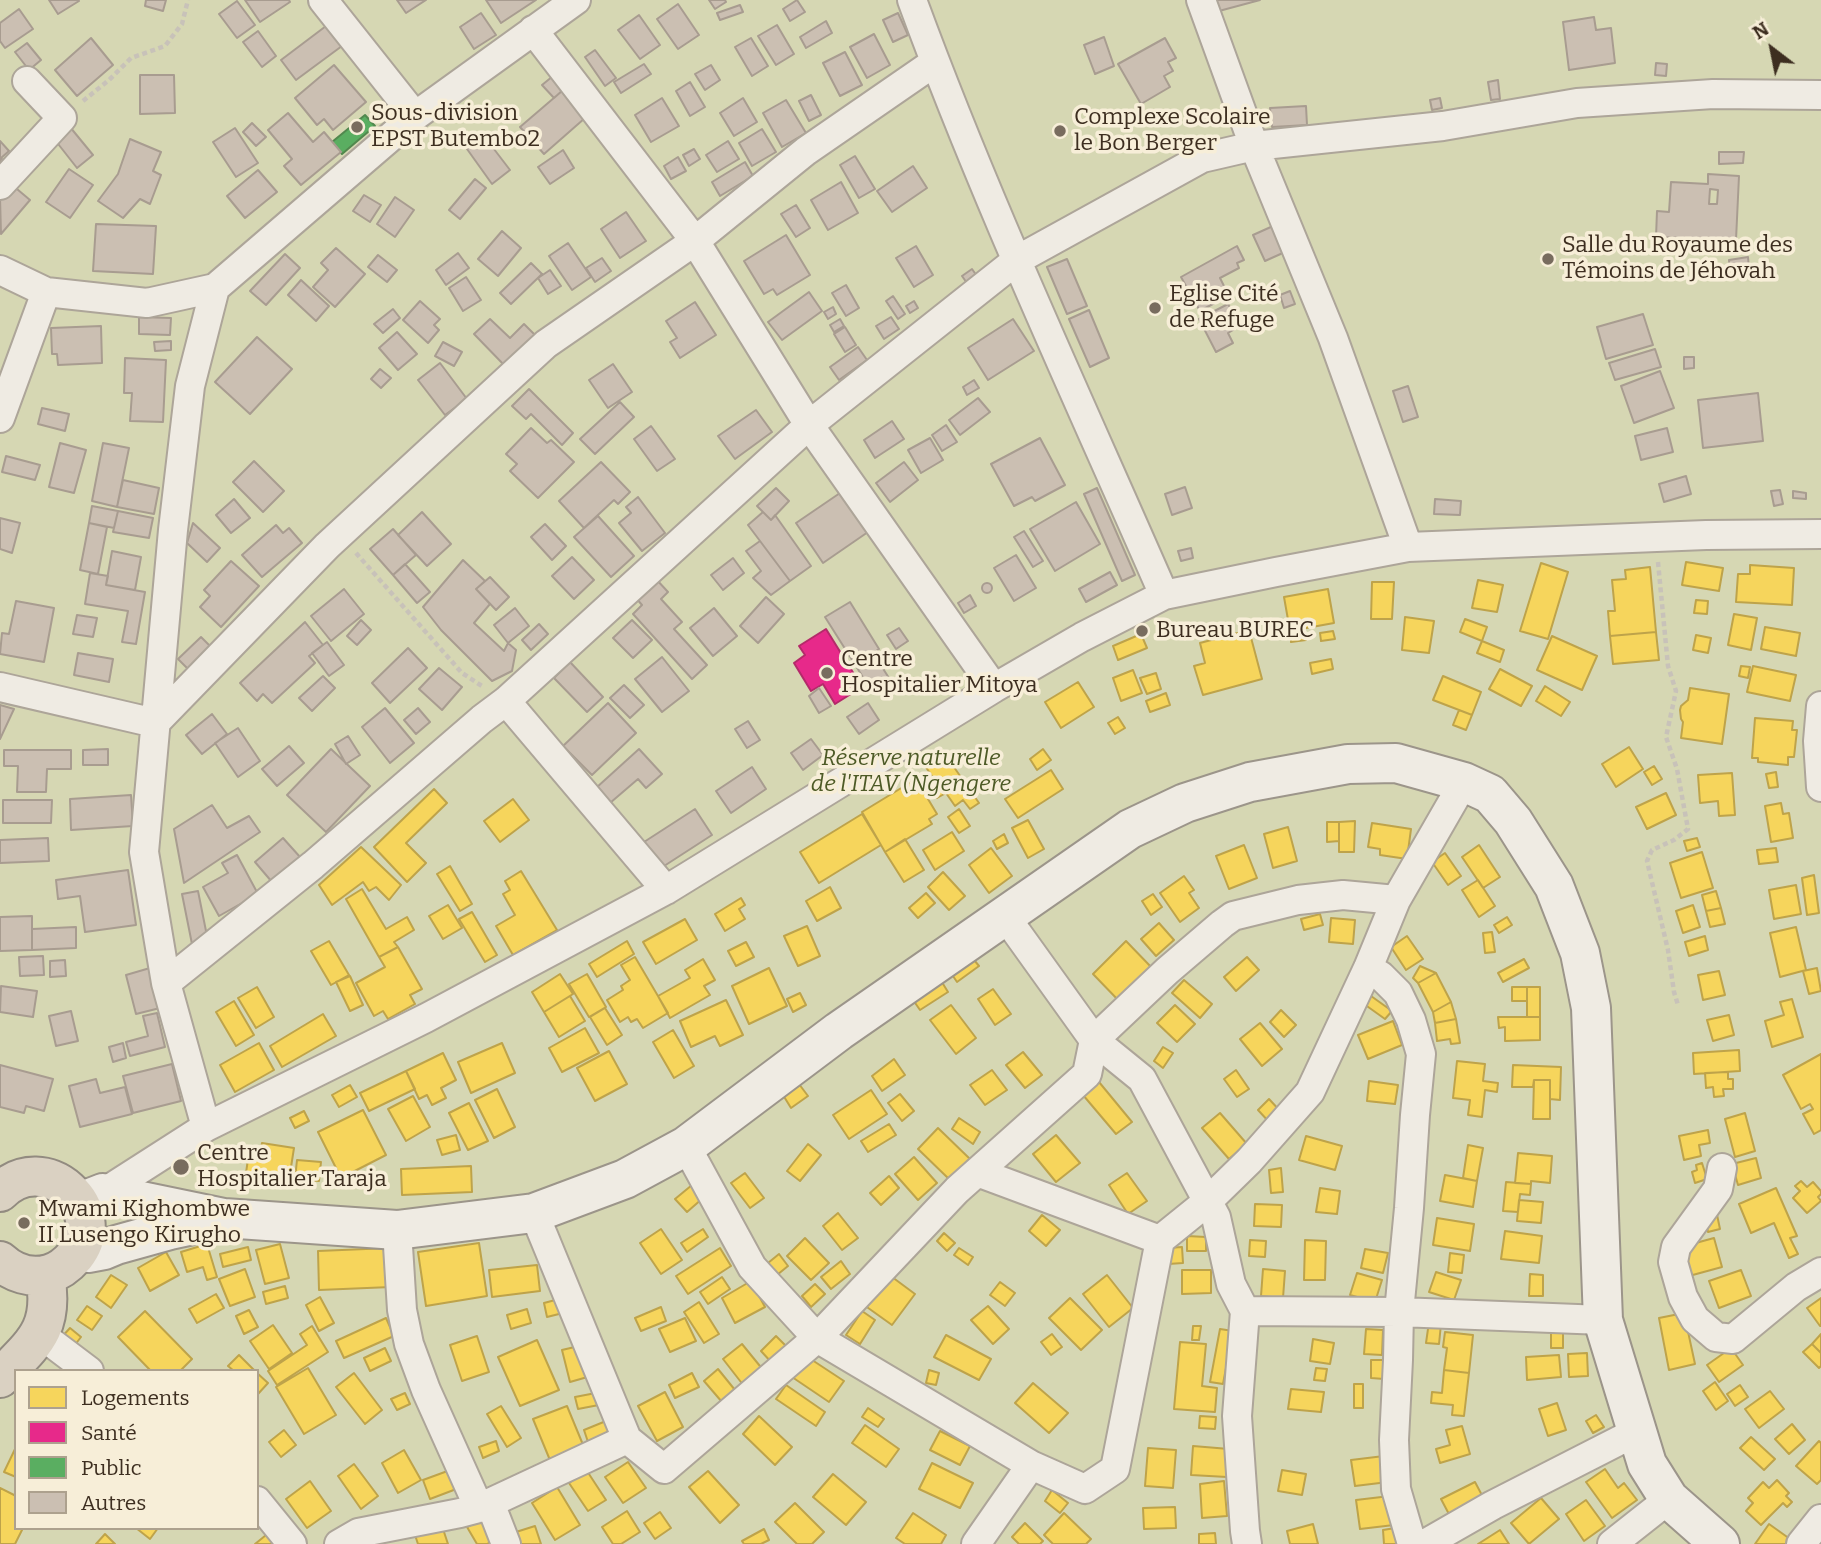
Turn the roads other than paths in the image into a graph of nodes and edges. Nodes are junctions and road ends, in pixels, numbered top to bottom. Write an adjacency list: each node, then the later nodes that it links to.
1 (323, 0): 9 (street)
2 (576, 0): 5 (street)
3 (912, 0): 6 (street)
4 (1201, 0): 10 (street)
5 (533, 30): 9 (street); 12 (street)
6 (935, 62): 12 (street); 13 (street)
7 (27, 82): 11 (street)
8 (1821, 95): 10 (street)
9 (415, 116): 15 (street)
10 (1254, 146): 13 (street); 20 (street)
11 (0, 185)
12 (695, 241): 18 (street); 26 (street)
13 (1017, 260): 18 (street); 21 (street)
14 (0, 270): 16 (street)
15 (215, 288): 16 (street); 26 (street)
16 (46, 292): 17 (street)
17 (0, 418)
18 (809, 425): 23 (street); 24 (street)
19 (1821, 534): 20 (street)
20 (1408, 547): 21 (street)
21 (1164, 596): 23 (street)
22 (0, 687): 26 (street)
23 (994, 688): 29 (street)
24 (506, 701): 29 (street); 33 (street)
25 (1821, 706): 28 (street)
26 (155, 723): 33 (street)
27 (1464, 782): 30 (street); 31 (main road); 52 (main road)
28 (1821, 787)
29 (666, 890): 35 (street)
30 (1396, 900): 32 (street); 34 (street)
31 (1004, 916): 34 (street); 36 (main road)
32 (1368, 968): 41 (street); 51 (street)
33 (166, 983): 35 (street)
34 (1094, 1040): 38 (street); 41 (street)
35 (206, 1127): 40 (street)
36 (686, 1146): 42 (main road); 54 (street)
37 (1722, 1168): 48 (street)
38 (977, 1172): 45 (street); 54 (street)
39 (7, 1178): 40 (highway)
40 (91, 1198): 43 (main road); 46 (highway)
41 (1207, 1202): 45 (street); 50 (street)
42 (534, 1213): 44 (main road); 58 (street)
43 (224, 1219): 44 (main road); 46 (main road)
44 (397, 1230): 62 (street)
45 (1160, 1240): 59 (street)
46 (79, 1251): 49 (highway)
47 (1, 1266): 49 (highway)
48 (1821, 1272)
49 (45, 1275): 53 (highway)
50 (1245, 1311): 51 (street); 68 (street)
51 (1399, 1312): 52 (street); 69 (street)
52 (1603, 1320): 57 (main road)
53 (40, 1334): 55 (street); 56 (highway)
54 (817, 1338): 58 (street); 59 (street)
55 (86, 1369)
56 (0, 1378)
57 (1636, 1432): 60 (main road); 70 (street)
58 (628, 1439): 62 (street)
59 (1031, 1465): 67 (street)
60 (1669, 1499): 71 (street); 72 (main road)
61 (259, 1503): 64 (street)
62 (484, 1505): 65 (street); 66 (street)
63 (1821, 1519): 73 (street)
64 (292, 1544)
65 (339, 1544)
66 (506, 1544)
67 (976, 1544)
68 (1247, 1544)
69 (1412, 1544)
70 (1425, 1544)
71 (1612, 1544)
72 (1720, 1544)
73 (1801, 1544)

